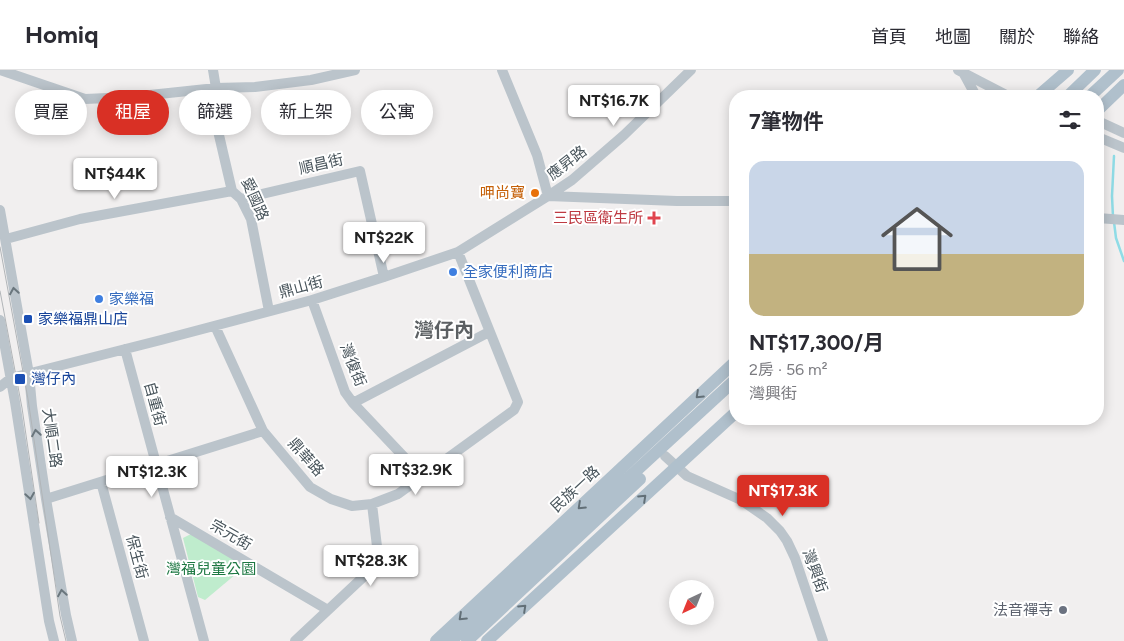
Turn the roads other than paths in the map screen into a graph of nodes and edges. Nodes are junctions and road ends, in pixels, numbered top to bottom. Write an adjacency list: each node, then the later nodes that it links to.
1 (0, 70): 11 (street)
2 (213, 70): 11 (street, 愛國路)
3 (355, 70): 11 (street)
4 (502, 70): 23 (street)
5 (691, 70): 23 (street, 應昇路)
6 (1068, 70): 14 (main road)
7 (1095, 70): 15 (main road)
8 (1118, 70): 16 (main road)
9 (961, 72): 12 (street); 13 (street)
10 (1124, 86): 17 (main road)
11 (216, 88): 22 (street, 愛國路)
12 (972, 90)
13 (996, 90)
14 (1045, 90)
15 (1074, 90)
16 (1096, 90)
17 (1104, 104)
18 (1104, 124): 19 (street)
19 (1124, 133)
20 (1104, 140): 21 (street)
21 (1124, 148)
22 (232, 191): 24 (street, 愛國路); 29 (street)
23 (548, 196): 25 (street); 30 (street, 鼎山街)
24 (241, 199): 31 (street, 順昌街); 33 (street, 愛國路)
25 (729, 201)
26 (0, 210): 29 (street, 大順二路)
27 (1104, 219): 28 (street)
28 (1124, 220)
29 (6, 240): 39 (street, 大順二路, one-way to 29)
30 (458, 252): 31 (street, 鼎山街); 36 (street, 鼎華路)
31 (384, 277): 32 (street, 鼎山街)
32 (312, 300): 33 (street, 鼎山街); 45 (street, 灣復街)
33 (269, 311): 35 (street, 鼎山街)
34 (0, 320): 41 (street, 大順二路)
35 (215, 326): 37 (street, 鼎山街); 47 (street, 鼎華路)
36 (489, 332): 45 (street); 51 (street, 鼎華路)
37 (125, 349): 39 (street, 鼎山街); 49 (street, 自重街)
38 (729, 368): 62 (main road, 民族一路, one-way to 62)
39 (29, 374): 41 (street, 鼎山街); 53 (street, 大順二路, one-way to 39)
40 (0, 376): 41 (street, 鼎山街)
41 (11, 378): 43 (street, 鼎山街); 57 (street, 大順二路, one-way to 57)
42 (729, 386): 63 (main road, 民族一路)
43 (0, 387)
44 (729, 397): 48 (main road)
45 (353, 403): 51 (street, 灣復街)
46 (729, 418): 50 (main road)
47 (263, 431): 49 (street); 54 (street, 鼎華路)
48 (665, 456): 50 (street, 灣興街); 64 (main road)
49 (156, 465): 52 (street); 55 (street, 自重街)
50 (676, 467): 65 (main road, one-way to 50); 66 (street, 灣興街)
51 (422, 476): 54 (street, 鼎華路)
52 (101, 482): 53 (street); 59 (street, 保生街)
53 (46, 499): 58 (street, 大順二路, one-way to 53)
54 (372, 504): 56 (street)
55 (170, 517): 56 (street, 宗元街); 60 (street, 自重街)
56 (328, 610): 61 (street)
57 (54, 641)
58 (72, 641)
59 (144, 641)
60 (204, 641)
61 (295, 641)
62 (436, 641)
63 (451, 641)
64 (467, 641)
65 (487, 641)
66 (823, 641)

